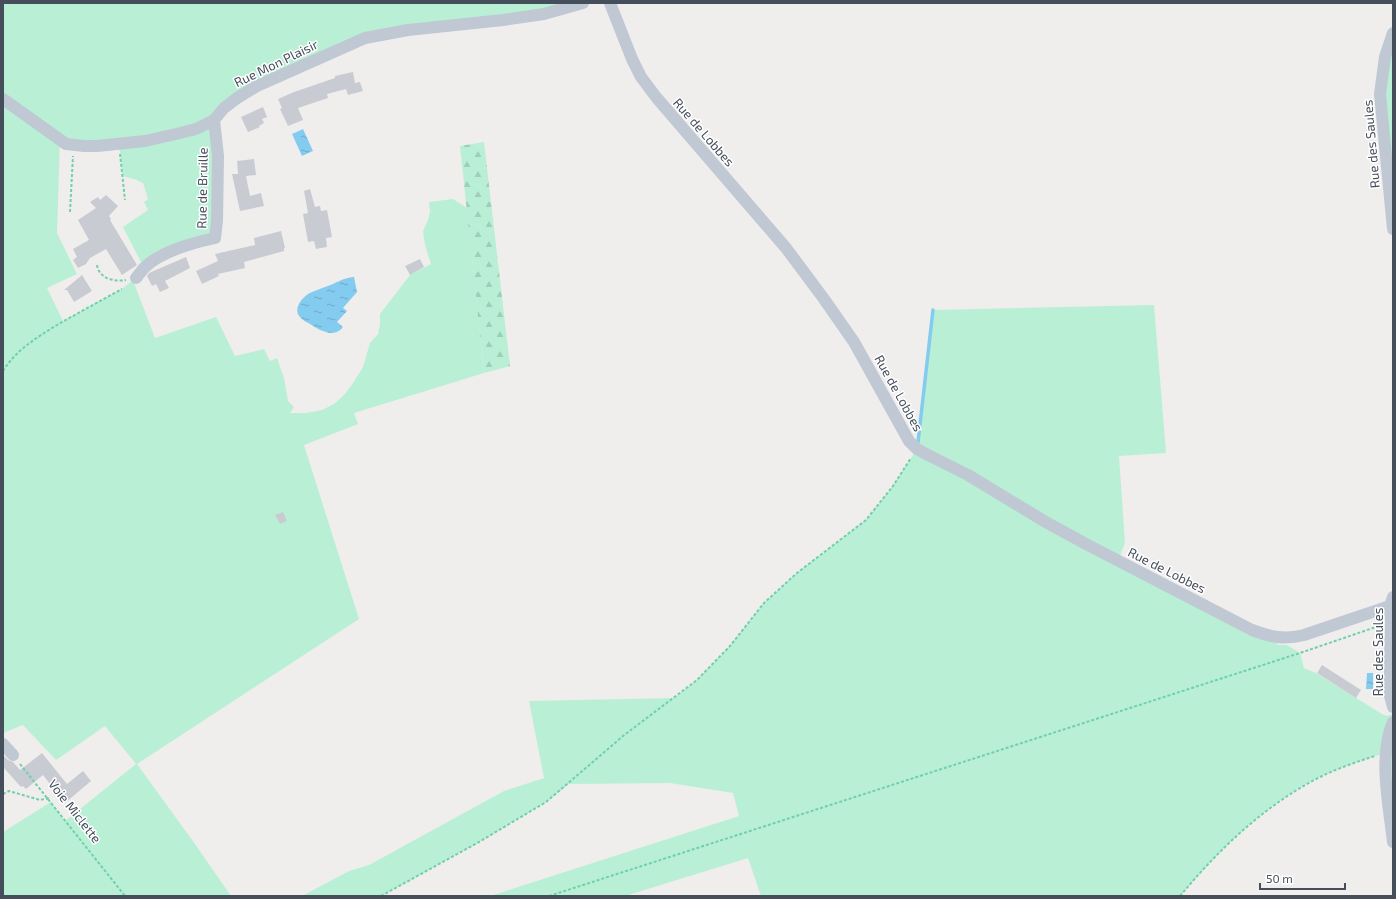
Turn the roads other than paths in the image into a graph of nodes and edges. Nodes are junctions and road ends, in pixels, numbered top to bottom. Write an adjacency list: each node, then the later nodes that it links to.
1 (583, 3): 5 (street, Rue Mon Plaisir)
2 (610, 3): 8 (street, Rue de Lobbes)
3 (1393, 33): 6 (street, Rue des Saules)
4 (3, 99): 5 (street, Rue Mon Plaisir)
5 (214, 120): 7 (street, Rue de Bruille)
6 (1393, 229)
7 (136, 278)
8 (1392, 602): 9 (street, Rue des Saules)
9 (1393, 707)
10 (1393, 722): 13 (street)
11 (3, 744): 12 (street)
12 (13, 755)
13 (1393, 842)

